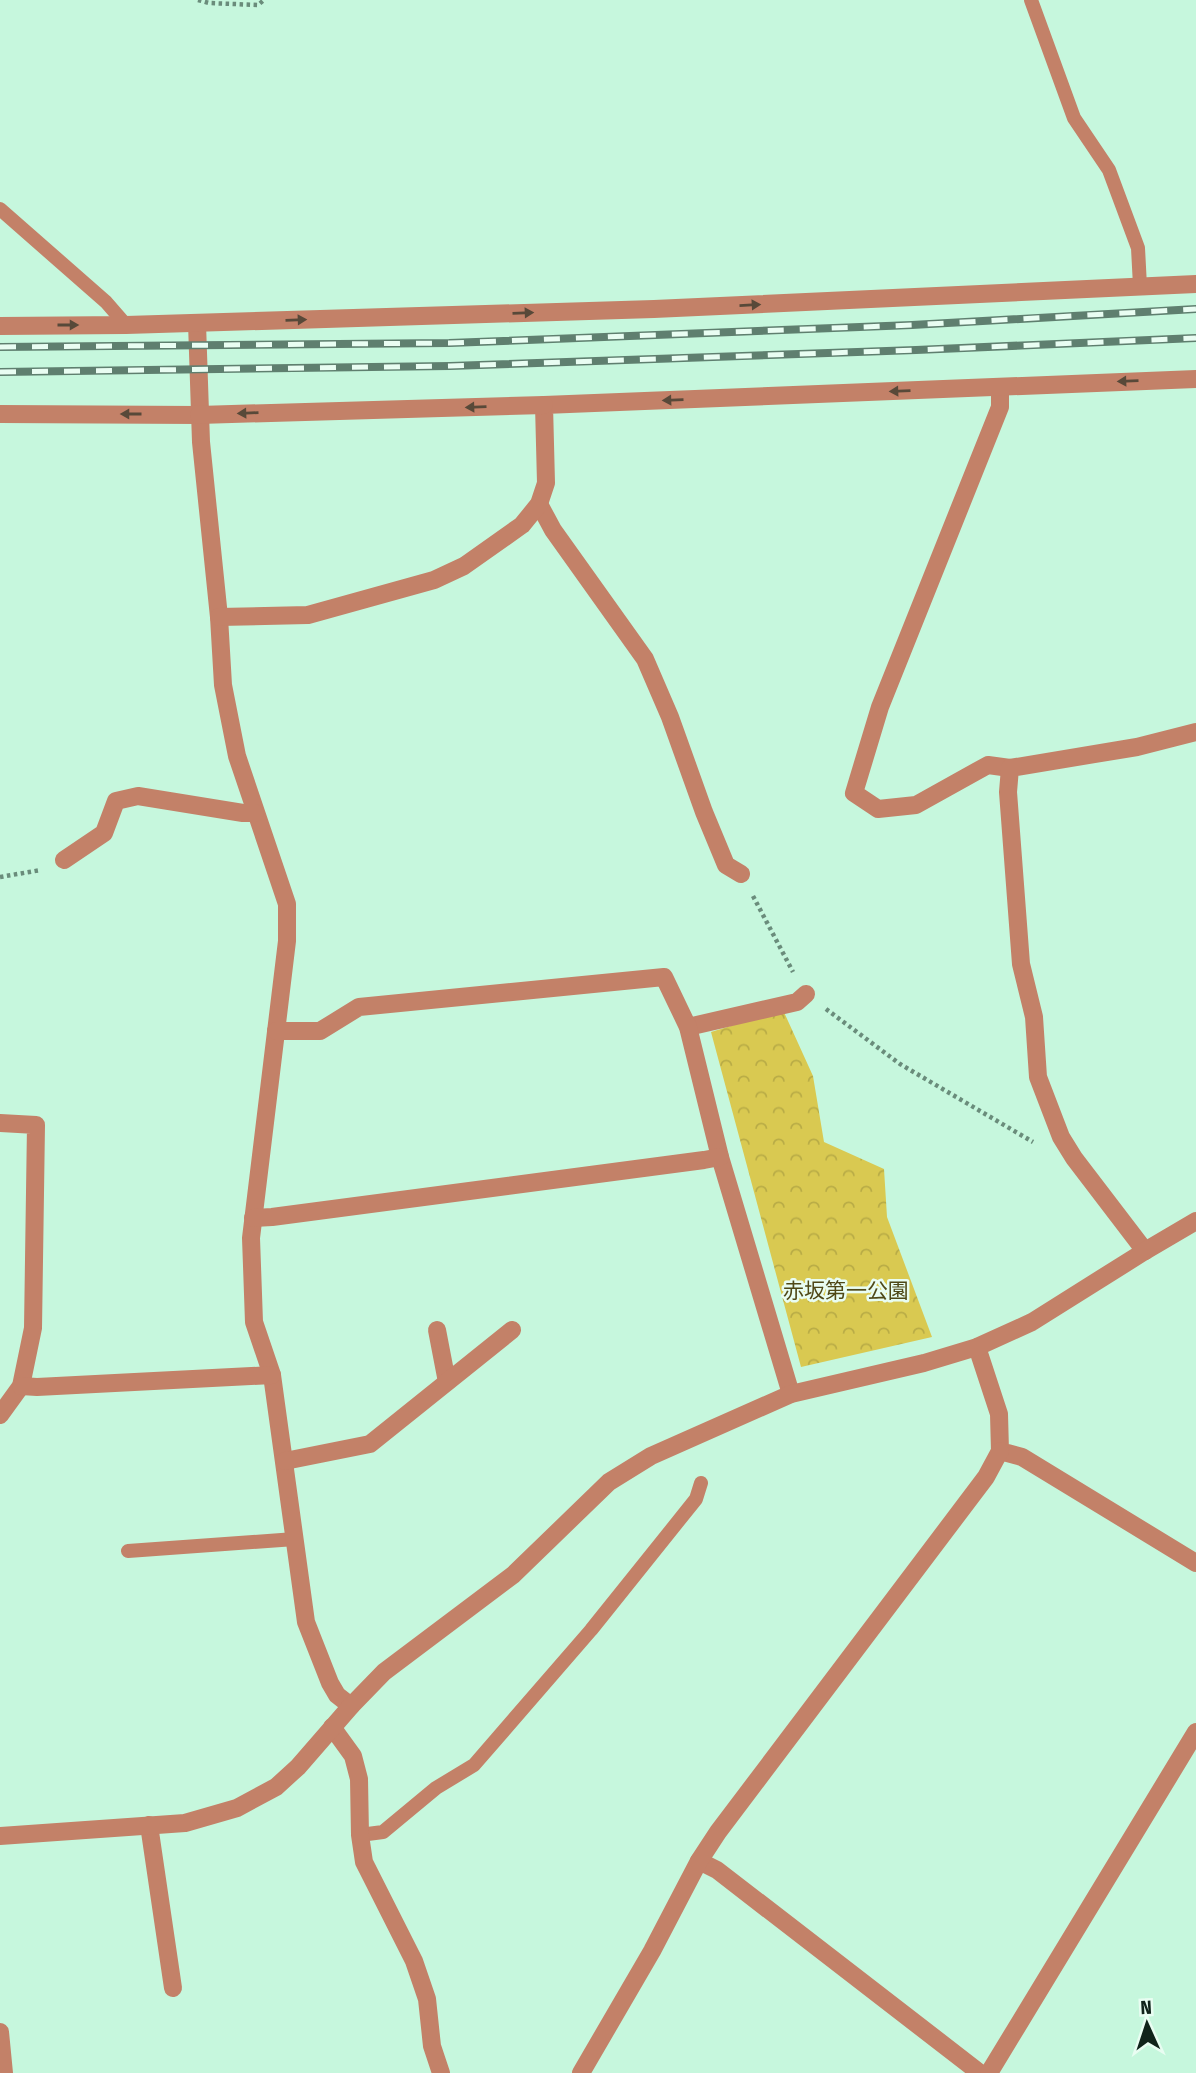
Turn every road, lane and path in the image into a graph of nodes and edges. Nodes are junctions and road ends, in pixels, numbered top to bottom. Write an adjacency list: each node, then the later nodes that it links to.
1 (198, 0): 2 (path)
2 (264, 0)
3 (1031, 0): 6 (lane)
4 (0, 209): 8 (lane)
5 (1196, 284): 6 (street)
6 (1140, 286): 7 (street, one-way to 6)
7 (197, 323): 8 (street); 14 (street)
8 (126, 325): 9 (street, one-way to 8)
9 (0, 326)
10 (1196, 379): 11 (street, one-way to 11)
11 (1000, 387): 12 (street, one-way to 12); 18 (street)
12 (544, 405): 14 (street, one-way to 14); 15 (street)
13 (0, 414): 14 (street, one-way to 13)
14 (199, 415): 16 (street)
15 (539, 504): 16 (street); 21 (street)
16 (219, 617): 19 (street)
17 (1196, 732): 18 (street)
18 (1010, 768): 28 (street)
19 (255, 813): 20 (street); 25 (street)
20 (64, 860): 22 (path)
21 (741, 874): 23 (path)
22 (0, 877)
23 (806, 994): 24 (street); 28 (path)
24 (688, 1027): 25 (street); 27 (street)
25 (276, 1031): 29 (street)
26 (0, 1124): 37 (street)
27 (720, 1157): 29 (street); 38 (street)
28 (1074, 1158): 31 (street)
29 (253, 1218): 35 (street)
30 (1196, 1221): 31 (street)
31 (1145, 1251): 34 (street)
32 (437, 1330): 36 (street)
33 (512, 1330): 36 (street)
34 (977, 1347): 38 (street); 40 (street)
35 (272, 1376): 37 (street); 41 (street)
36 (447, 1382): 41 (street)
37 (21, 1386): 39 (street)
38 (791, 1394): 46 (street)
39 (0, 1415)
40 (1000, 1451): 45 (street); 52 (street)
41 (285, 1461): 43 (street)
42 (701, 1483): 50 (lane)
43 (295, 1539): 44 (lane); 46 (street)
44 (128, 1551)
45 (1196, 1563)
46 (351, 1706): 47 (street)
47 (332, 1727): 49 (street); 50 (street)
48 (1196, 1732): 59 (street)
49 (149, 1825): 51 (street); 53 (street)
50 (360, 1835): 56 (street)
51 (0, 1836)
52 (699, 1861): 57 (street); 58 (street)
53 (173, 1987)
54 (0, 2032): 55 (street)
55 (5, 2073)
56 (442, 2073)
57 (581, 2073)
58 (980, 2073)
59 (989, 2073)

